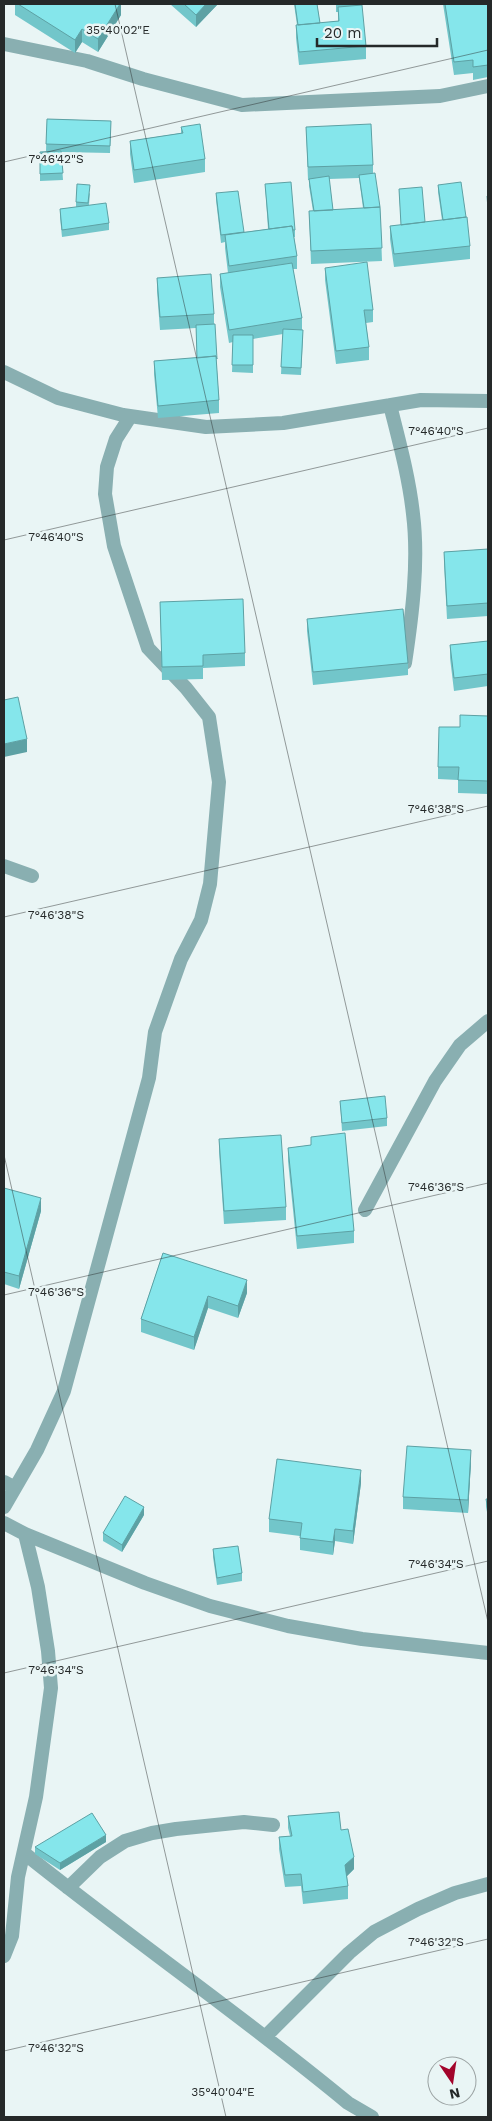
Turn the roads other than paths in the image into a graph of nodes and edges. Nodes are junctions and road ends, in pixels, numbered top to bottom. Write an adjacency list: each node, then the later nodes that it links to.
1 (4, 44): 2 (street)
2 (488, 86)
3 (4, 372): 6 (street)
4 (488, 401): 5 (street)
5 (390, 406): 6 (street); 7 (street)
6 (130, 416): 12 (street)
7 (405, 663)
8 (4, 866): 9 (street)
9 (32, 876)
10 (488, 1021): 11 (street)
11 (365, 1210)
12 (9, 1485): 13 (street)
13 (4, 1507)
14 (4, 1523): 15 (street)
15 (25, 1534): 16 (street); 18 (street)
16 (488, 1653)
17 (273, 1825): 20 (street)
18 (24, 1853): 20 (street); 21 (street)
19 (488, 1884): 22 (street)
20 (68, 1888): 22 (street)
21 (4, 1956)
22 (265, 2037): 23 (street)
23 (372, 2117)

